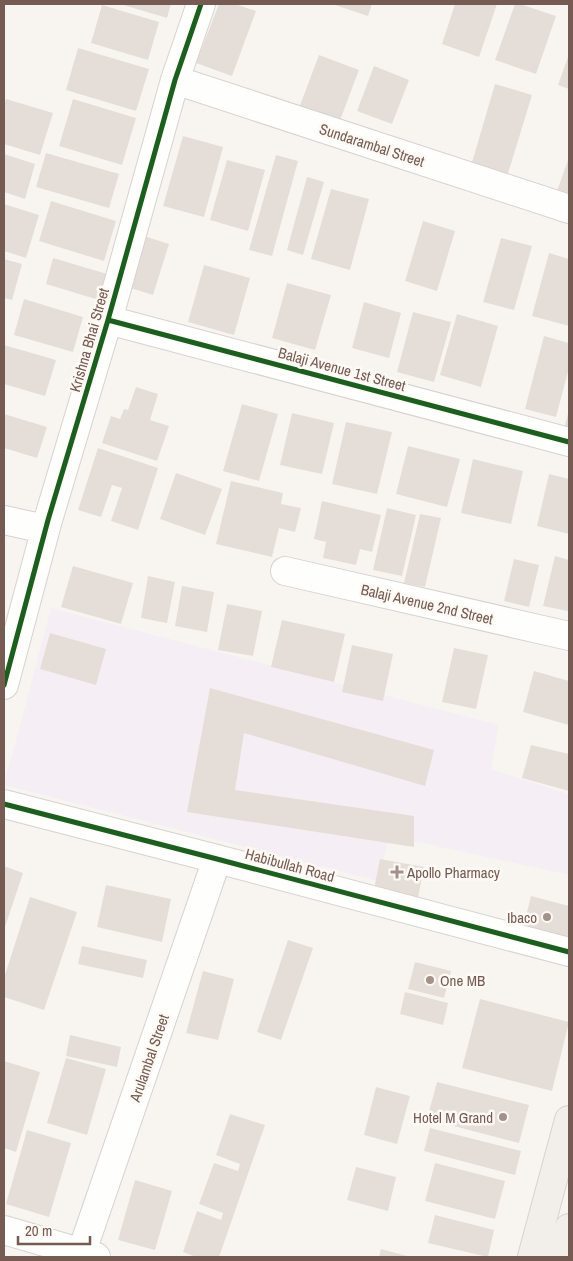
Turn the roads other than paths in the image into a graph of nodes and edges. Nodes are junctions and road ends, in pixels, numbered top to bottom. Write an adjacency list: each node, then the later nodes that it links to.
1 (200, 4): 2 (street, Krishna Bhai Street)
2 (175, 80): 3 (street, Sundarambal Street); 4 (street, Krishna Bhai Street)
3 (569, 209)
4 (108, 320): 5 (street, Balaji Avenue 1st Street); 7 (street, Krishna Bhai Street)
5 (569, 442)
6 (4, 520): 7 (street)
7 (45, 529): 10 (street, Krishna Bhai Street)
8 (285, 571): 9 (street, Balaji Avenue 2nd Street)
9 (569, 636)
10 (4, 685)
11 (4, 804): 12 (street, Habibullah Road)
12 (217, 859): 13 (street, Habibullah Road); 18 (street, Arulambal Street)
13 (569, 952)
14 (569, 1120): 15 (main road)
15 (563, 1165): 19 (main road)
16 (569, 1228): 20 (main road)
17 (4, 1230): 18 (street)
18 (86, 1256)
19 (532, 1257)
20 (560, 1257)

